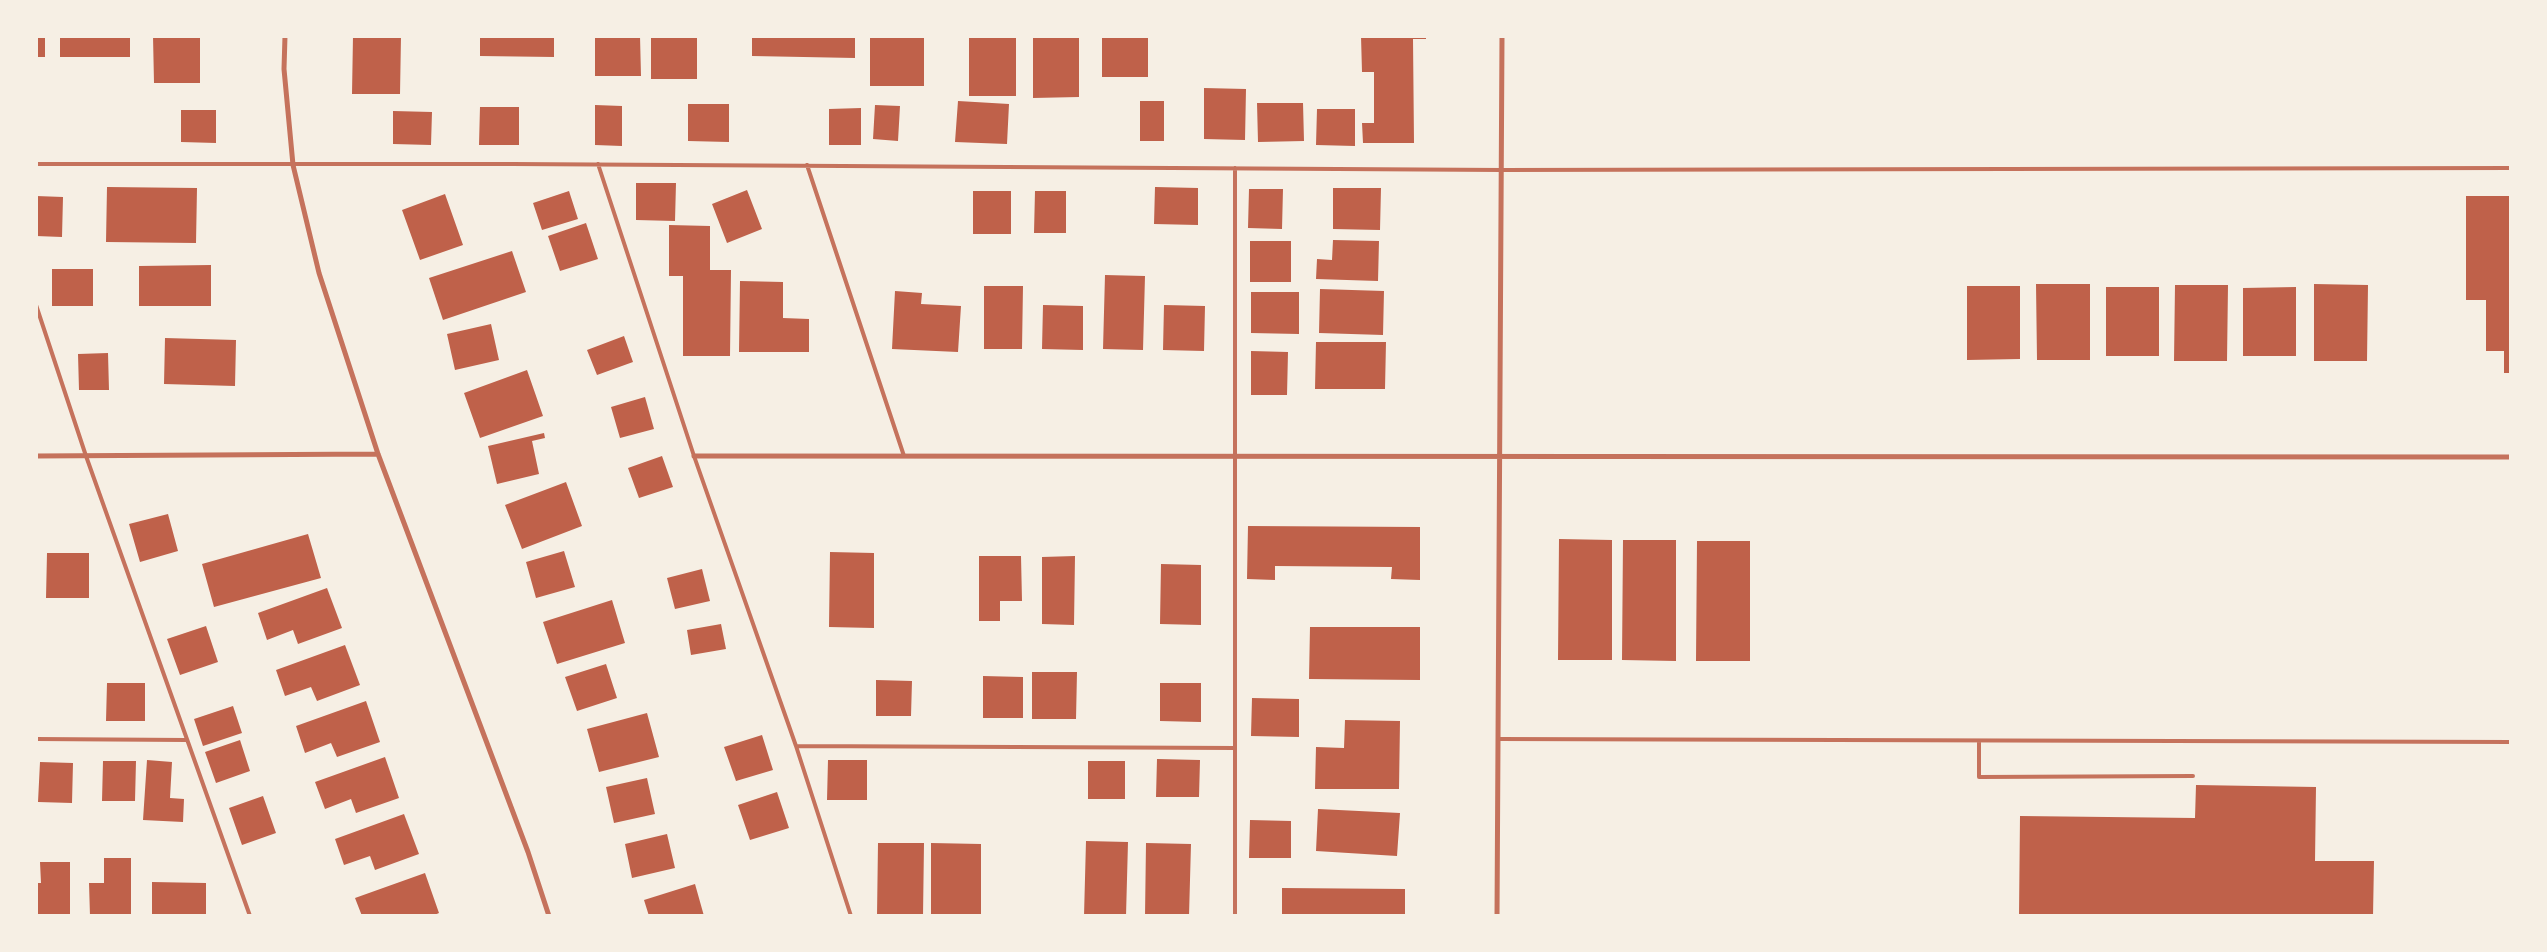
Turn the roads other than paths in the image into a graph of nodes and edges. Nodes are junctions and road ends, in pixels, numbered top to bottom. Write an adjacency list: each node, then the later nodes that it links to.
1 (285, 36): 5 (street)
2 (1502, 36): 9 (street)
3 (36, 164): 5 (lane)
4 (598, 164): 5 (lane); 6 (lane); 14 (lane)
5 (293, 165): 11 (street)
6 (807, 165): 7 (lane); 15 (lane)
7 (1235, 168): 9 (lane); 16 (lane)
8 (2511, 168): 9 (lane)
9 (1502, 170): 17 (street)
10 (36, 305): 13 (lane)
11 (378, 454): 13 (street); 28 (street)
12 (36, 456): 13 (street)
13 (86, 456): 21 (lane)
14 (694, 456): 15 (street); 24 (lane)
15 (904, 456): 16 (street)
16 (1234, 456): 17 (street); 25 (lane)
17 (1501, 456): 18 (street); 20 (street)
18 (2511, 457)
19 (36, 739): 21 (lane)
20 (1499, 739): 22 (lane); 31 (street)
21 (186, 740): 27 (lane)
22 (1979, 741): 23 (lane); 26 (lane)
23 (2511, 742)
24 (796, 746): 25 (lane); 29 (lane)
25 (1235, 748): 30 (lane)
26 (2193, 776)
27 (250, 916)
28 (549, 916)
29 (852, 916)
30 (1235, 916)
31 (1497, 916)

